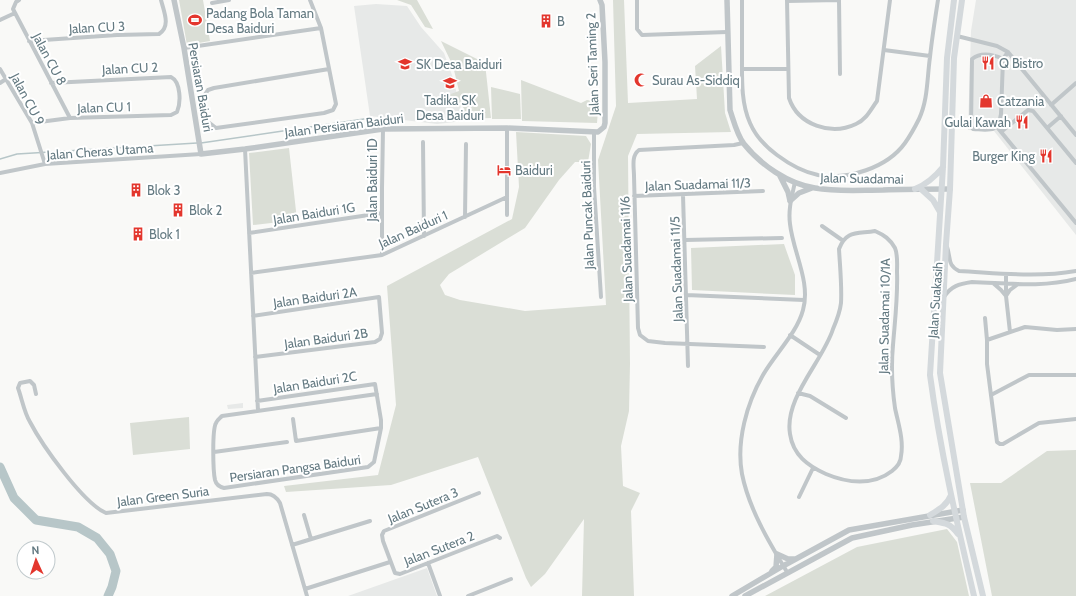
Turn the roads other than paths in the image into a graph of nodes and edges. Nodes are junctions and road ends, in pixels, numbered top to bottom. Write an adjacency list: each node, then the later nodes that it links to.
1 (19, 0): 17 (street)
2 (161, 0): 22 (street, Jalan CU 3)
3 (174, 0): 23 (street, Persiaran Baiduri)
4 (229, 0): 16 (street)
5 (310, 0): 19 (street)
6 (637, 0): 20 (street)
7 (727, 0): 20 (street, Jalan Suadamai)
8 (742, 0): 29 (street)
9 (839, 0): 14 (street); 32 (street)
10 (890, 0): 24 (street)
11 (938, 0): 26 (street)
12 (954, 0): 56 (main road, Jalan Suakasih)
13 (962, 0): 21 (main road, Jalan Suakasih)
14 (787, 1): 30 (street)
15 (602, 2): 46 (street, Jalan Seri Taming 2)
16 (212, 3)
17 (14, 11): 18 (street); 22 (street, Jalan CU 8)
18 (0, 20)
19 (322, 28): 23 (street); 31 (street)
20 (727, 32): 50 (street, Jalan Suadamai)
21 (957, 36): 25 (street); 63 (main road, Jalan Suakasih)
22 (29, 41): 35 (street, Jalan CU 8)
23 (184, 48): 53 (street, Persiaran Baiduri)
24 (884, 50): 26 (street); 30 (street)
25 (1008, 52): 27 (street); 37 (street)
26 (930, 56): 29 (street)
27 (1003, 59): 42 (street); 42 (street)
28 (0, 68): 33 (street, Jalan CU 9)
29 (742, 69): 30 (street)
30 (788, 69)
31 (329, 70): 31 (street)
32 (840, 74)
33 (6, 80): 34 (street); 41 (street, Jalan CU 9)
34 (0, 83)
35 (51, 83): 38 (street, Jalan CU 2); 40 (street, Jalan CU 8)
36 (1076, 83): 37 (street)
37 (1051, 104): 39 (street)
38 (177, 112): 40 (street, Jalan CU 1)
39 (1061, 116): 44 (street); 48 (street)
40 (70, 118): 41 (street, Jalan CU 1)
41 (32, 123): 55 (street, Jalan CU 9)
42 (997, 127): 47 (street)
43 (507, 128): 45 (street, Jalan Persiaran Baiduri); 46 (street, Jalan Persiaran Baiduri); 67 (street)
44 (1047, 128): 47 (street); 54 (street)
45 (383, 129): 52 (street, Jalan Persiaran Baiduri); 70 (street, Jalan Baiduri 1D)
46 (594, 132): 92 (street, Jalan Puncak Baiduri)
47 (1001, 132): 73 (street)
48 (1076, 135)
49 (423, 142): 76 (street)
50 (743, 143): 58 (street, Jalan Suadamai); 66 (street, Jalan Suadamai 11/6)
51 (466, 144): 72 (street)
52 (245, 149): 53 (street, Jalan Persiaran Baiduri); 75 (street)
53 (202, 154): 55 (street, Jalan Cheras Utama)
54 (1076, 163)
55 (45, 164): 57 (street, Jalan Cheras Utama)
56 (943, 167): 61 (main road); 62 (main road, Jalan Suakasih)
57 (0, 173)
58 (779, 174): 59 (street, Jalan Suadamai); 68 (street)
59 (795, 182): 60 (street, Jalan Suadamai); 68 (street)
60 (814, 188): 61 (street, Jalan Suadamai); 68 (street)
61 (918, 189): 62 (street, Jalan Suadamai); 69 (main road)
62 (941, 189): 63 (street, Jalan Suadamai); 69 (main road, Jalan Suakasih)
63 (950, 189): 80 (main road, Jalan Suakasih)
64 (763, 192): 65 (street, Jalan Suadamai 11/3)
65 (683, 195): 66 (street, Jalan Suadamai 11/3); 78 (street, Jalan Suadamai 11/5)
66 (634, 196): 101 (street, Jalan Suadamai 11/6)
67 (507, 197): 71 (street); 72 (street, Jalan Baiduri 1)
68 (790, 201): 94 (street)
69 (940, 212): 121 (main road, Jalan Suakasih)
70 (382, 213): 75 (street, Jalan Baiduri 1G); 81 (street, Jalan Baiduri 1D)
71 (507, 216)
72 (465, 217): 76 (street, Jalan Baiduri 1)
73 (1076, 223)
74 (822, 226): 79 (street)
75 (249, 233): 83 (street)
76 (424, 236): 81 (street, Jalan Baiduri 1)
77 (782, 238): 78 (street)
78 (684, 240): 89 (street, Jalan Suadamai 11/5)
79 (842, 240): 103 (street, Jalan Suadamai 10/1A); 119 (street, Jalan Suadamai 10/1A)
80 (946, 244): 84 (street); 93 (main road, Jalan Suakasih)
81 (382, 255): 83 (street, Jalan Baiduri 1)
82 (1076, 271): 84 (street)
83 (251, 273): 95 (street)
84 (1006, 274): 87 (street)
85 (1076, 279): 88 (street)
86 (993, 283): 87 (street); 90 (street); 93 (street)
87 (1005, 283): 88 (street); 90 (street)
88 (1018, 284): 90 (street)
89 (686, 295): 94 (street); 101 (street, Jalan Suadamai 11/5)
90 (1006, 296): 98 (street)
91 (379, 297): 95 (street, Jalan Baiduri 2A); 104 (street, Jalan Baiduri 2B)
92 (601, 297)
93 (944, 298): 123 (main road, Jalan Suakasih)
94 (804, 300): 99 (street)
95 (253, 316): 104 (street)
96 (985, 318): 100 (street)
97 (1076, 329): 98 (street)
98 (1010, 332): 100 (street)
99 (790, 335): 103 (street); 135 (street)
100 (988, 340): 110 (street)
101 (688, 344): 102 (street); 105 (street, Jalan Suadamai 11/5)
102 (764, 347)
103 (820, 355): 107 (street, Jalan Suadamai 10/1A)
104 (255, 357): 111 (street)
105 (688, 366)
106 (1076, 375): 110 (street)
107 (798, 393): 113 (street); 119 (street, Jalan Suadamai 10/1A)
108 (36, 394): 134 (street, Jalan Green Suria)
109 (377, 394): 111 (street, Jalan Baiduri 2C); 112 (street); 116 (street)
110 (991, 395): 115 (street)
111 (257, 401): 112 (street)
112 (258, 411): 118 (street)
113 (846, 418)
114 (293, 419): 116 (street)
115 (1076, 420)
116 (381, 428): 118 (street, Persiaran Pangsa Baiduri)
117 (287, 442): 118 (street)
118 (214, 452)
119 (812, 468): 122 (street)
120 (479, 493): 133 (street, Jalan Sutera 3)
121 (952, 494): 124 (main road, Jalan Suakasih); 127 (main road)
122 (800, 497)
123 (963, 510): 124 (street); 126 (main road, Jalan Suakasih)
124 (955, 511): 127 (street); 128 (main road, Jalan Suakasih)
125 (304, 515): 132 (street)
126 (964, 516): 128 (street); 150 (main road, Jalan Suakasih)
127 (932, 518): 128 (street); 130 (main road); 136 (street); 140 (street)
128 (956, 518): 130 (main road, Jalan Suakasih)
129 (370, 522): 132 (street)
130 (960, 536): 149 (main road, Jalan Suakasih)
131 (500, 538): 138 (street, Jalan Sutera 2)
132 (310, 539): 134 (street)
133 (383, 541): 137 (street, Jalan Sutera 2)
134 (292, 545): 143 (street)
135 (777, 554): 136 (street); 139 (street); 141 (street)
136 (796, 559): 139 (street)
137 (390, 562): 138 (street, Jalan Sutera 2); 143 (street)
138 (428, 563): 145 (street)
139 (783, 566): 140 (street); 141 (street)
140 (787, 572): 148 (street)
141 (771, 573): 147 (street)
142 (511, 579): 146 (street)
143 (304, 589): 144 (street)
144 (306, 596)
145 (440, 596)
146 (468, 596)
147 (732, 596)
148 (745, 596)
149 (974, 596)
150 (983, 596)

